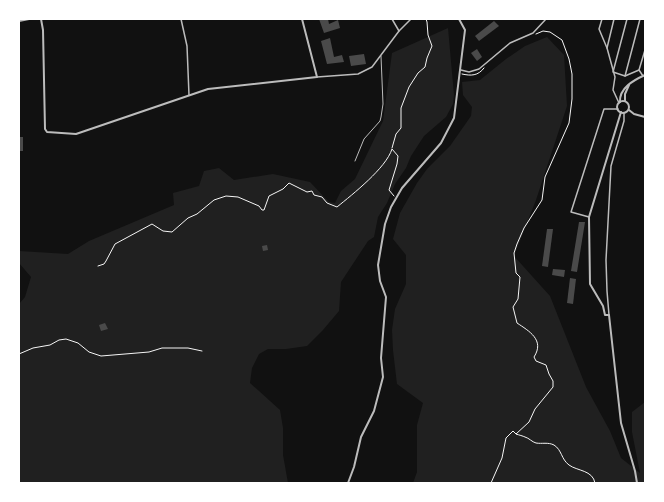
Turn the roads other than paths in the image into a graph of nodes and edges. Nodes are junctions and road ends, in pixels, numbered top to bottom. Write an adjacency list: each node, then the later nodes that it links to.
1 (29, 19): 13 (street)
2 (42, 19): 25 (street)
3 (181, 19): 25 (street)
4 (302, 19): 23 (street)
5 (392, 19): 14 (street)
6 (411, 19): 14 (street)
7 (459, 19): 19 (street)
8 (546, 19): 19 (street)
9 (602, 19): 15 (street)
10 (614, 19): 15 (street)
11 (627, 19): 20 (street)
12 (640, 19): 22 (street)
13 (19, 21)
14 (399, 31): 17 (street)
15 (607, 48): 20 (street)
16 (645, 50): 18 (street)
17 (381, 55): 23 (street); 33 (lane)
18 (640, 70): 21 (street); 22 (street)
19 (460, 72): 36 (street)
20 (613, 72): 22 (street); 27 (street)
21 (644, 75): 24 (street)
22 (625, 76)
23 (317, 77): 25 (street)
24 (630, 84): 26 (street); 27 (street)
25 (189, 96)
26 (625, 101): 27 (street); 29 (street)
27 (619, 103): 28 (street)
28 (618, 109): 30 (street); 34 (street)
29 (629, 110): 31 (street); 32 (street)
30 (621, 112): 31 (street); 34 (street)
31 (624, 113): 35 (street)
32 (645, 117)
33 (355, 161)
34 (589, 217): 35 (street)
35 (610, 314): 37 (street)
36 (348, 483)
37 (637, 483)

